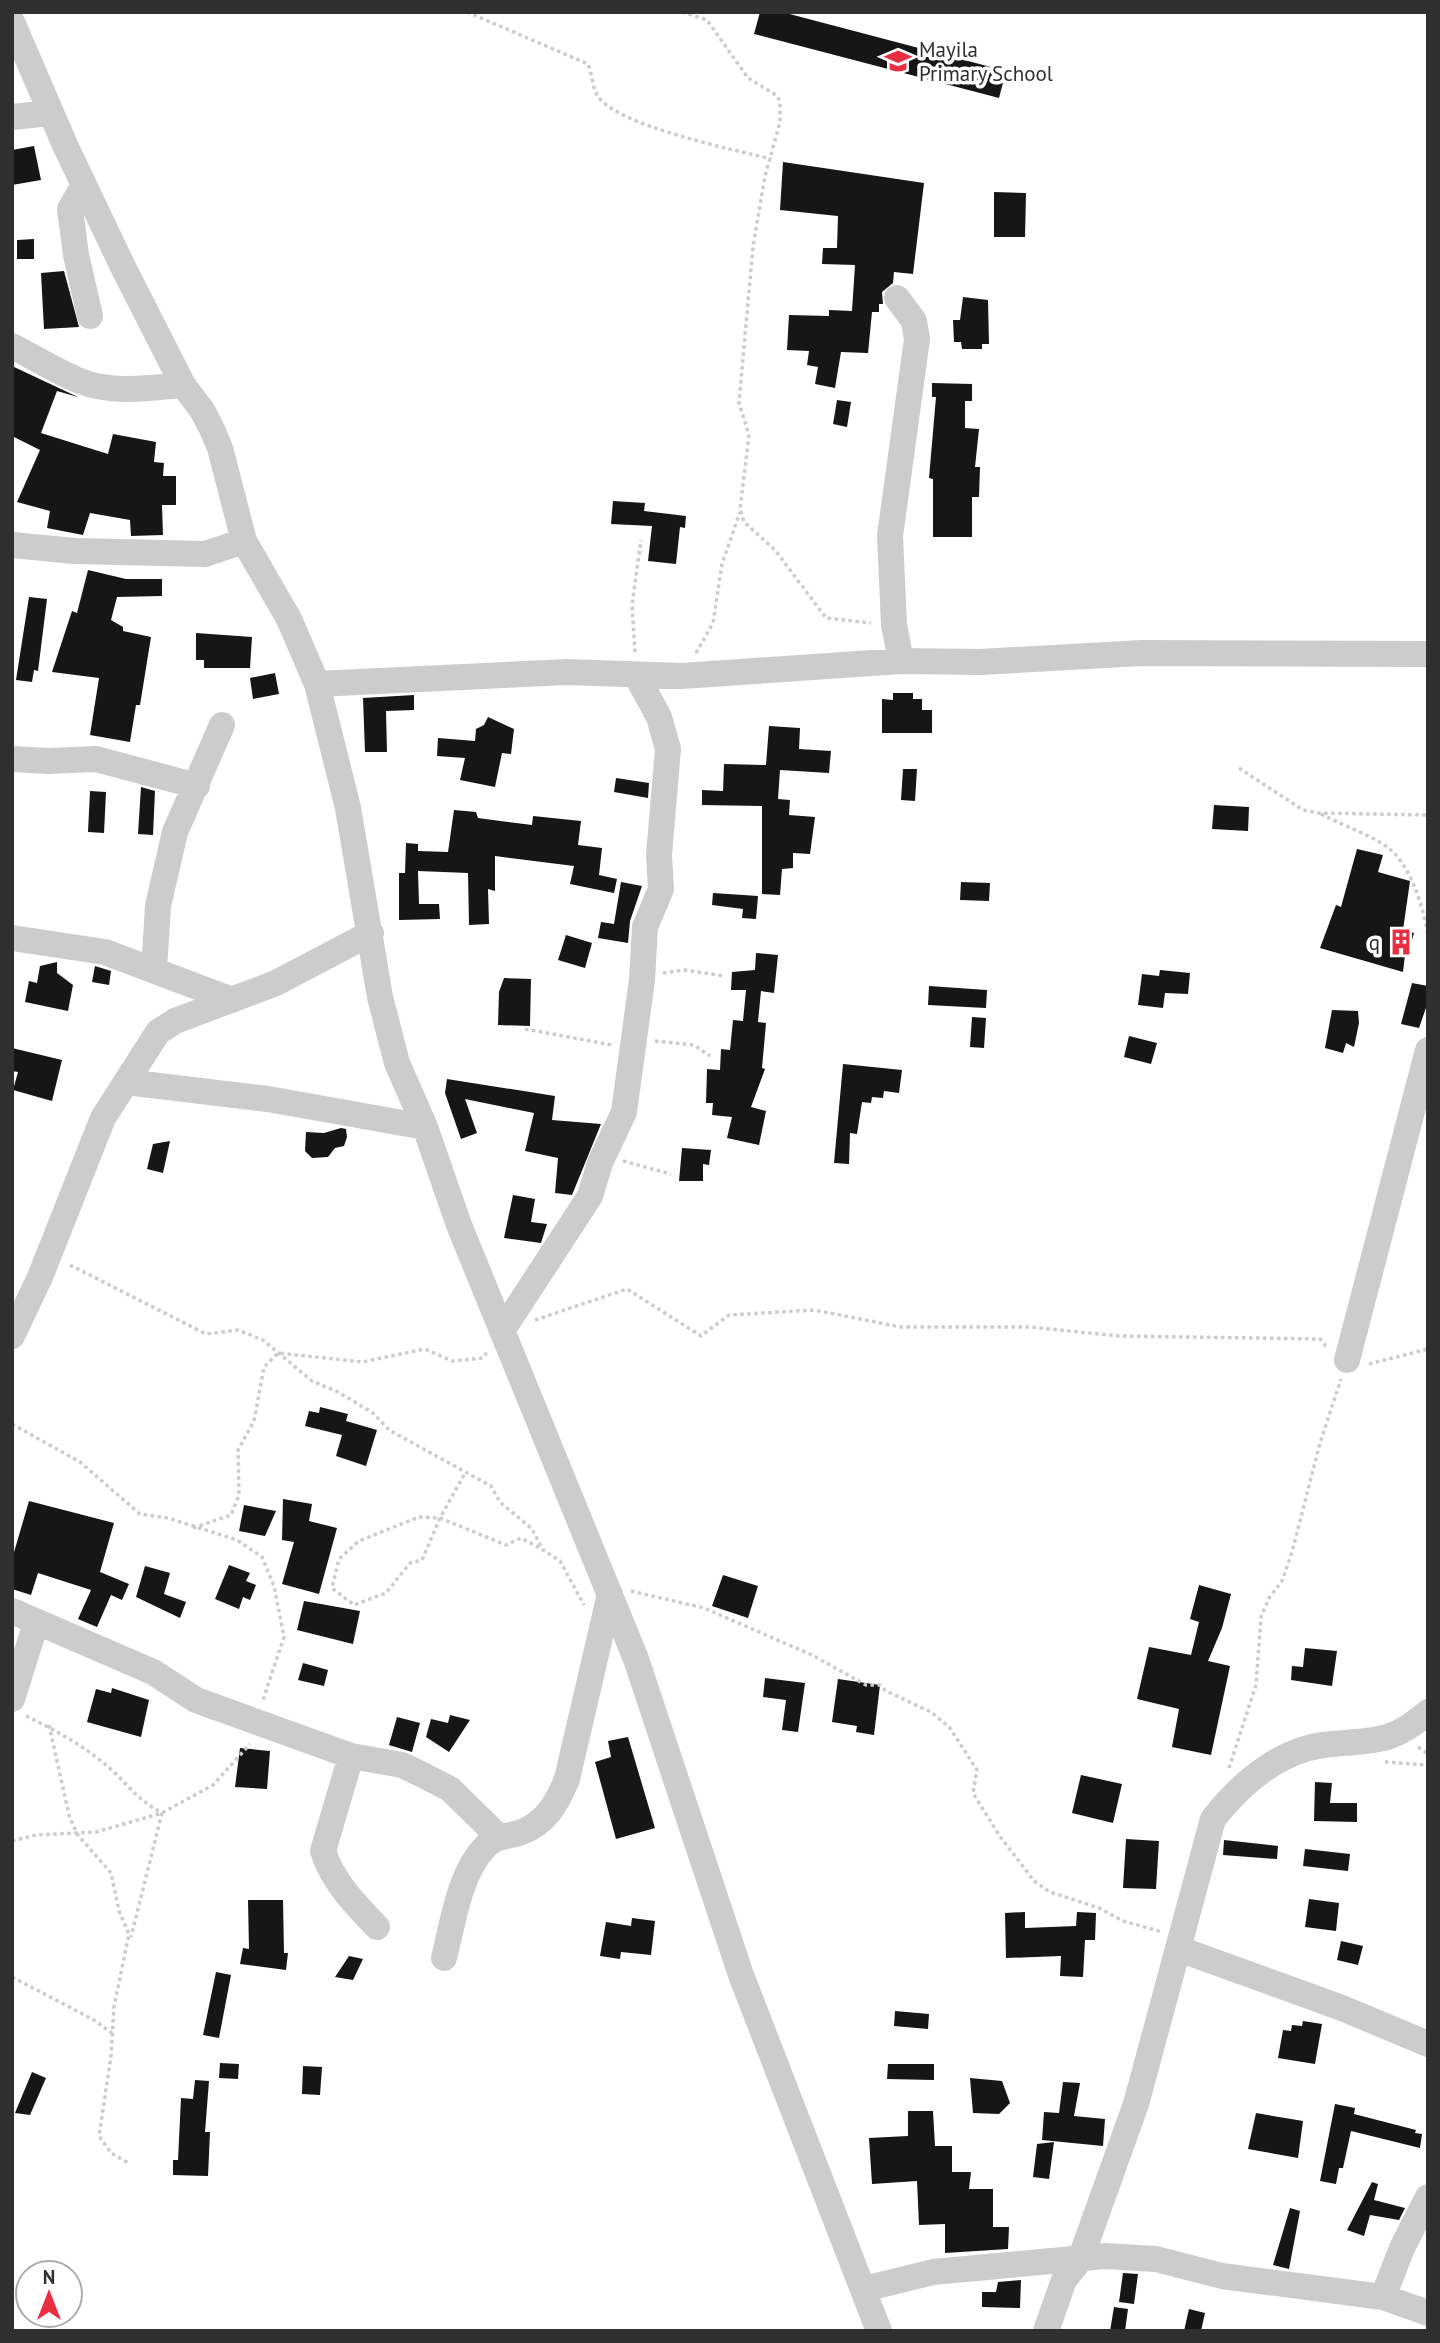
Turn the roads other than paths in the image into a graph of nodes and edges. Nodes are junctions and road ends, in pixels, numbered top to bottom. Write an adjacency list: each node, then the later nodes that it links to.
1 (12, 22): 2 (street)
2 (51, 113): 3 (street); 4 (street)
3 (12, 117)
4 (84, 185): 6 (street); 8 (street)
5 (897, 298): 12 (street)
6 (90, 316)
7 (12, 346): 8 (street)
8 (183, 385): 9 (street)
9 (244, 541): 10 (street); 14 (street)
10 (12, 545)
11 (1428, 654): 12 (street)
12 (901, 661): 13 (street)
13 (636, 676): 14 (street); 25 (street)
14 (317, 684): 18 (street)
15 (222, 725): 17 (street)
16 (12, 758): 17 (street)
17 (197, 786): 20 (street)
18 (371, 933): 21 (street); 24 (street)
19 (12, 938): 20 (street)
20 (155, 970): 21 (street)
21 (232, 1000): 23 (street)
22 (1428, 1050): 27 (street)
23 (126, 1082): 24 (street); 26 (street)
24 (425, 1127): 25 (street)
25 (502, 1331): 28 (street)
26 (12, 1336)
27 (1346, 1365)
28 (608, 1589): 34 (street); 41 (street)
29 (12, 1611): 30 (street)
30 (36, 1623): 31 (street); 33 (street)
31 (17, 1706)
32 (1428, 1712): 36 (street)
33 (351, 1756): 34 (street); 35 (street)
34 (498, 1836): 37 (street)
35 (377, 1927)
36 (1180, 1944): 38 (street); 40 (street)
37 (444, 1958)
38 (1428, 2044)
39 (1428, 2197): 42 (street)
40 (1080, 2260): 41 (street); 42 (street); 45 (street)
41 (864, 2289): 44 (street)
42 (1383, 2297): 43 (street)
43 (1428, 2313)
44 (879, 2331)
45 (1046, 2331)

